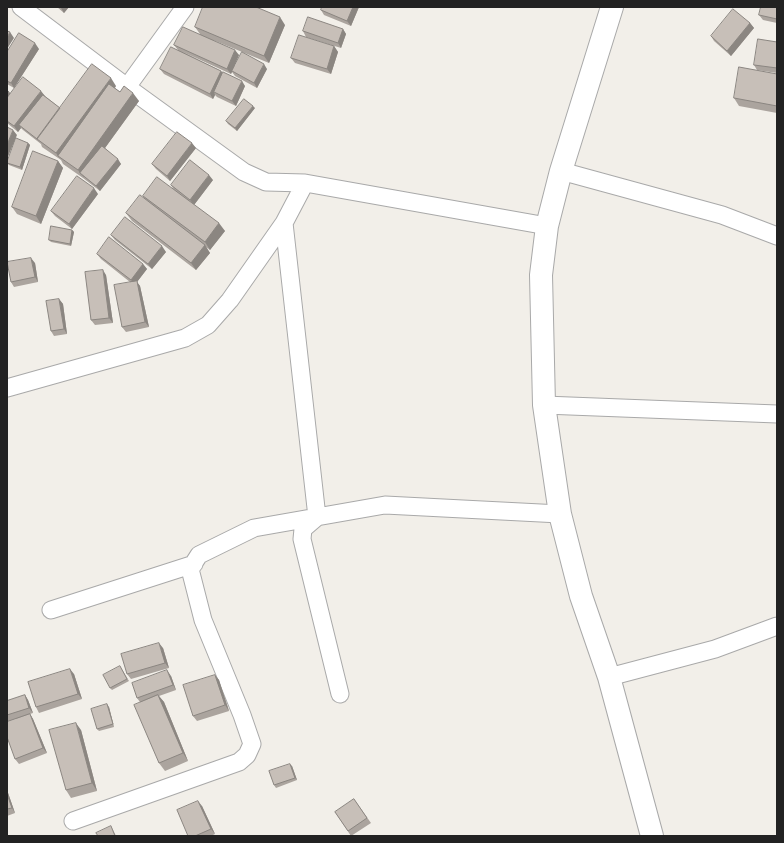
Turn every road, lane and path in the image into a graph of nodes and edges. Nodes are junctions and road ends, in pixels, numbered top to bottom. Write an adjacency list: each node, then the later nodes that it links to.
1 (21, 7): 4 (street)
2 (185, 7): 4 (street)
3 (612, 7): 5 (street)
4 (127, 87): 6 (street)
5 (561, 171): 8 (street); 9 (street)
6 (305, 183): 7 (street); 8 (street)
7 (284, 223): 10 (street); 14 (street)
8 (547, 226): 11 (street)
9 (777, 236)
10 (7, 388)
11 (544, 405): 12 (street); 13 (street)
12 (777, 414)
13 (560, 514): 14 (street); 18 (street)
14 (317, 517): 15 (street); 19 (street)
15 (194, 564): 16 (street); 20 (street)
16 (51, 610)
17 (777, 626): 18 (street)
18 (609, 677): 21 (street)
19 (340, 694)
20 (73, 821)
21 (652, 836)

